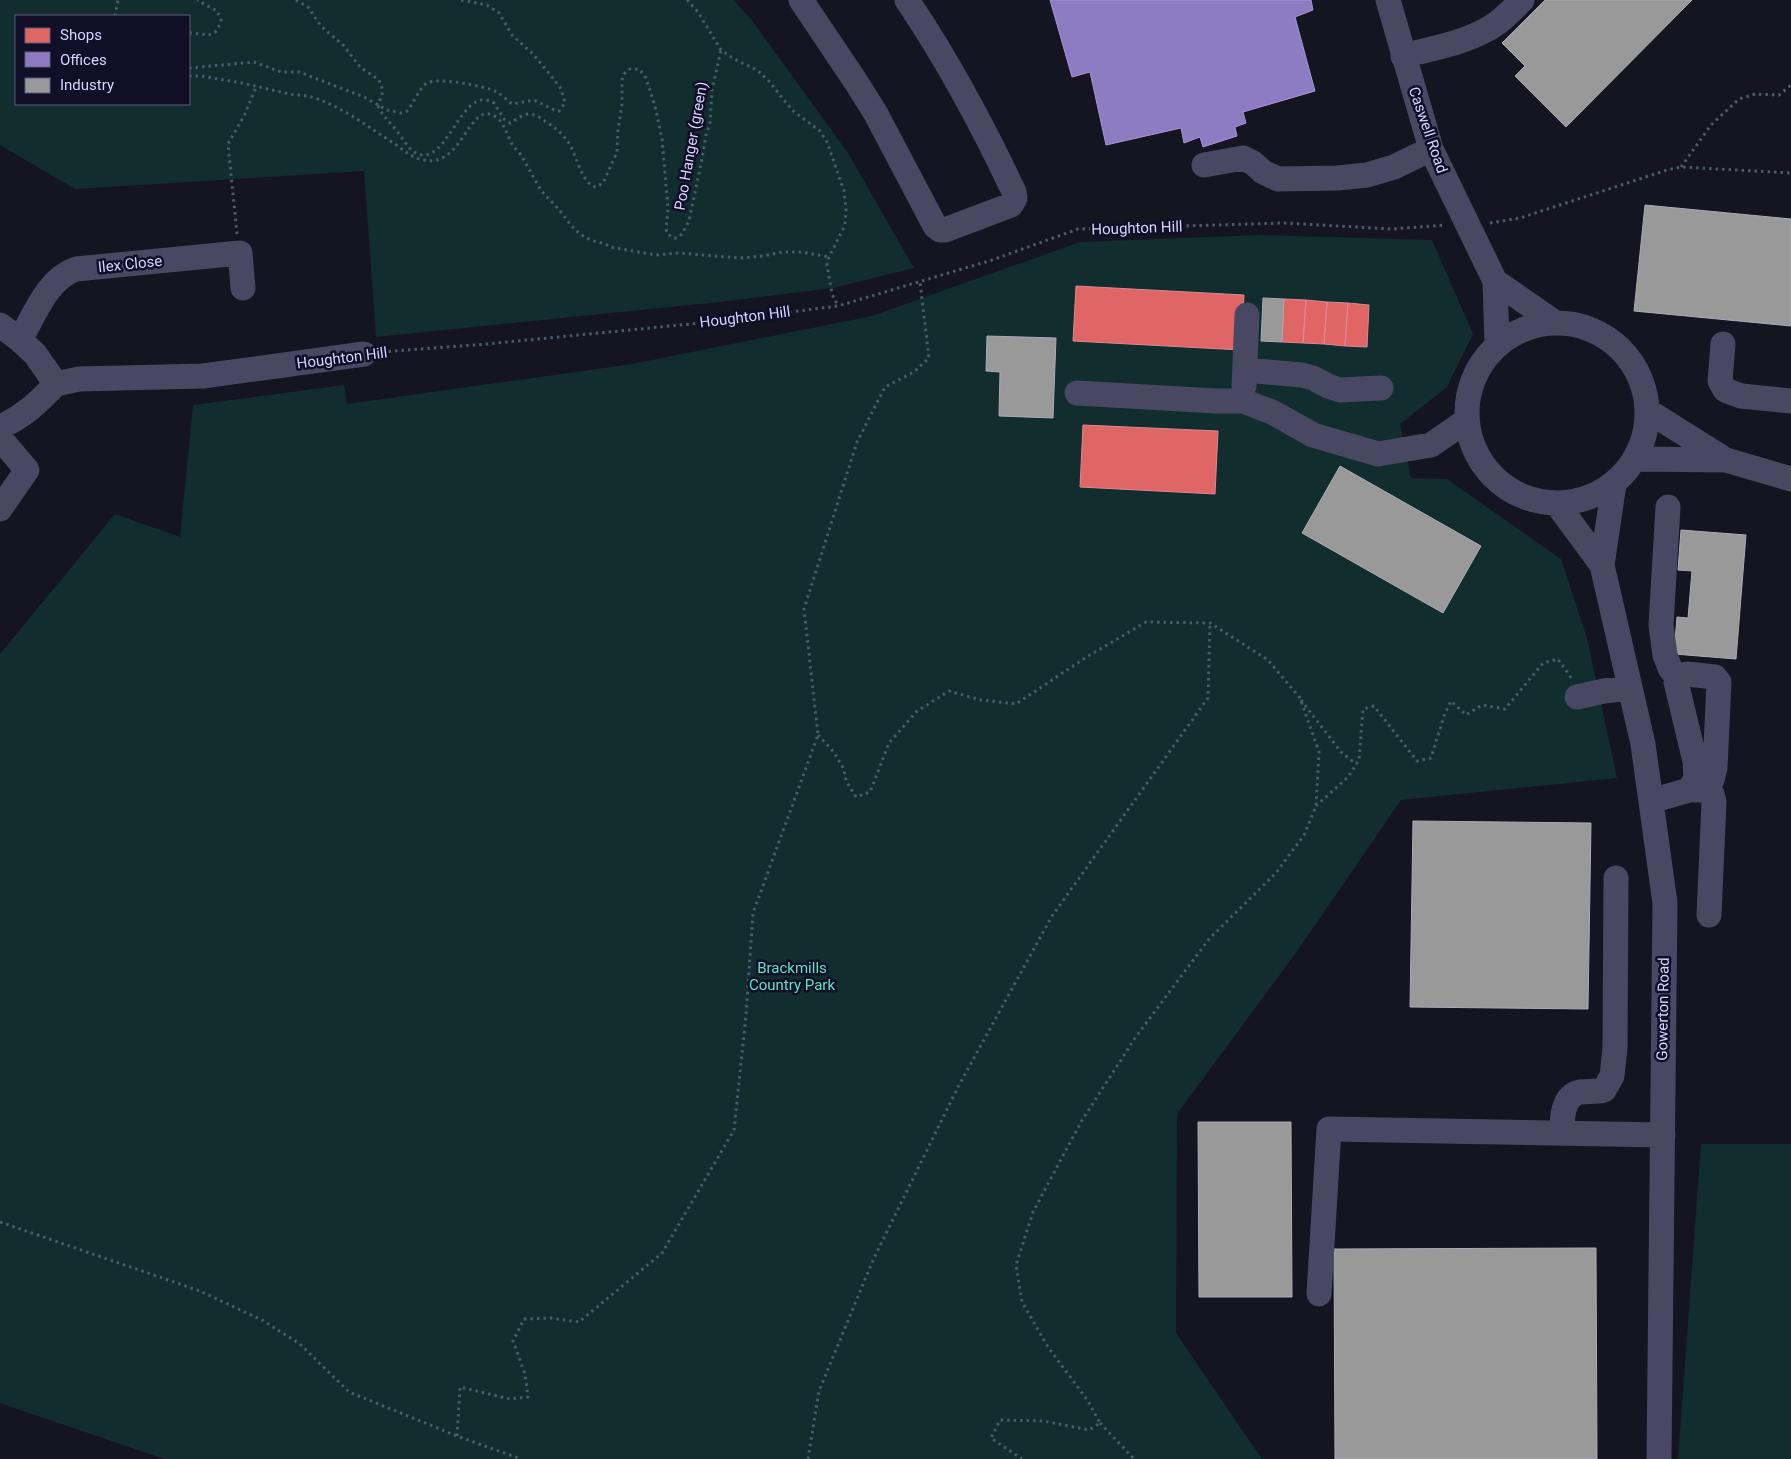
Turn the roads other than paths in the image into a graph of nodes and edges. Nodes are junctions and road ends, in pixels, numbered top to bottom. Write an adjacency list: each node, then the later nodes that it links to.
1 (801, 0): 2 (street)
2 (907, 0)
3 (1388, 0): 5 (street, Caswell Road)
4 (1522, 0): 5 (street)
5 (1403, 56): 6 (street, Caswell Road)
6 (1431, 149): 7 (street); 8 (street, Caswell Road)
7 (1204, 165)
8 (1495, 281): 11 (street, Caswell Road); 14 (street, Caswell Road)
9 (243, 288): 13 (street, Ilex Close)
10 (1247, 315): 17 (street)
11 (1554, 322): 14 (street); 23 (street)
12 (0, 325): 13 (street)
13 (20, 340): 18 (street)
14 (1497, 344): 24 (street)
15 (1723, 344): 22 (street)
16 (364, 354): 18 (street, Houghton Hill)
17 (1244, 370): 19 (street); 21 (street)
18 (56, 384): 25 (street)
19 (1381, 388)
20 (1077, 393): 21 (street)
21 (1243, 401): 27 (street)
22 (1791, 402)
23 (1648, 410): 28 (street); 30 (street)
24 (1467, 420): 27 (street); 29 (street)
25 (0, 427)
26 (0, 438): 35 (street)
27 (1431, 445): 29 (street)
28 (1636, 458): 30 (street); 32 (street)
29 (1479, 459): 33 (street)
30 (1726, 460): 31 (street)
31 (1791, 479)
32 (1614, 484): 33 (street); 36 (street, Gowerton Road)
33 (1557, 504): 36 (street, Gowerton Road)
34 (1668, 507): 37 (street)
35 (0, 509)
36 (1602, 565): 38 (street, Gowerton Road)
37 (1678, 679): 40 (street); 40 (street)
38 (1630, 688): 39 (street); 41 (street, Gowerton Road)
39 (1580, 697)
40 (1698, 788): 41 (street); 43 (street)
41 (1650, 801): 45 (street, Gowerton Road)
42 (1616, 878): 44 (street)
43 (1710, 914)
44 (1562, 1134): 45 (street); 46 (street)
45 (1663, 1135): 47 (street, Gowerton Road)
46 (1319, 1294)
47 (1659, 1459)

